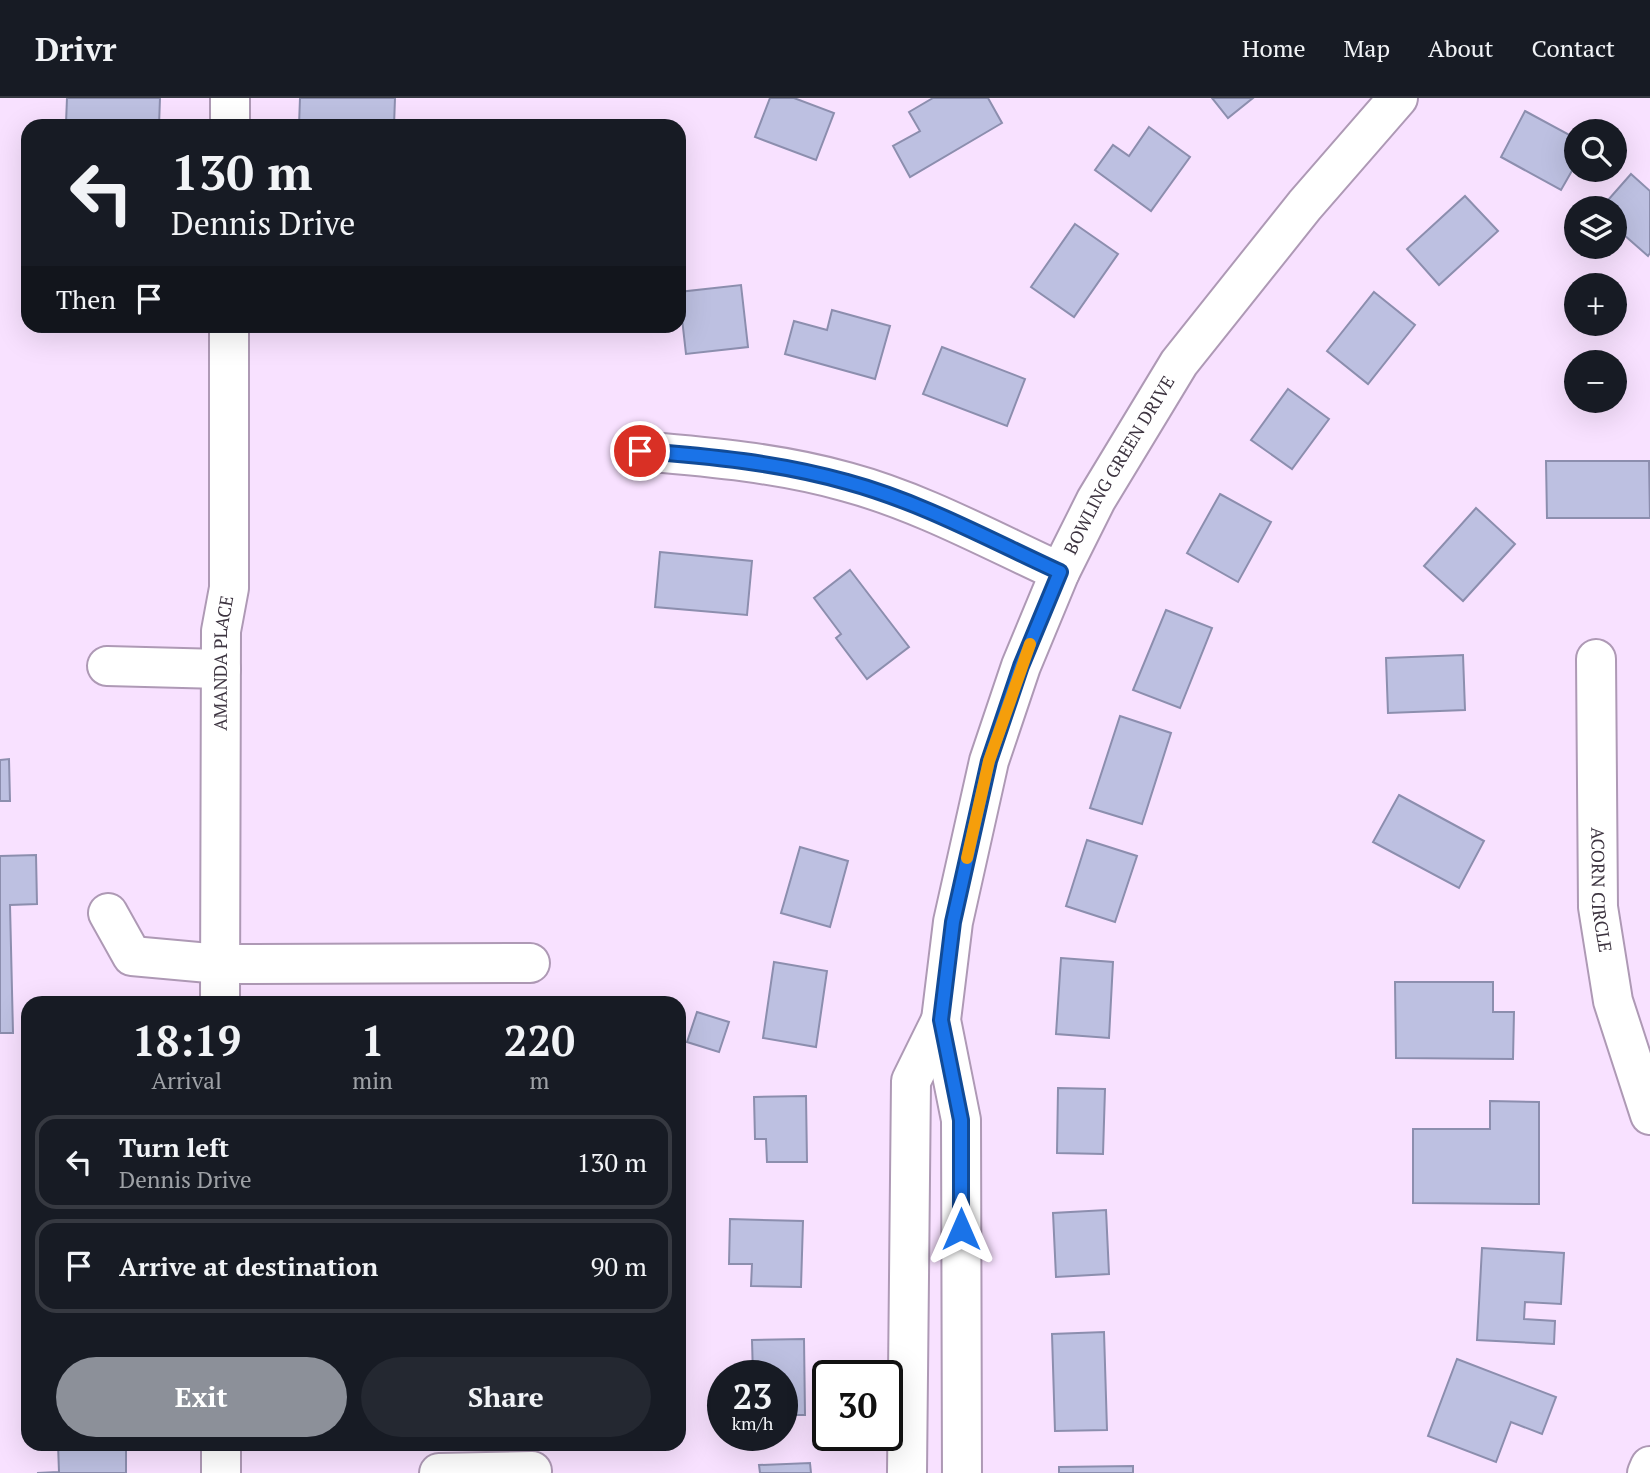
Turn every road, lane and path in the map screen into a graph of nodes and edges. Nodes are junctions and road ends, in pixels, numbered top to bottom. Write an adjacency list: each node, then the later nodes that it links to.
1 (230, 98): 3 (street)
2 (1398, 98): 6 (street, BOWLING GREEN DRIVE)
3 (230, 119)
4 (229, 333): 9 (street, AMANDA PLACE)
5 (640, 451): 6 (street)
6 (1060, 572): 14 (street, BOWLING GREEN DRIVE)
7 (1596, 659): 15 (street, ACORN CIRCLE)
8 (107, 666): 9 (street)
9 (221, 668): 12 (street, AMANDA PLACE)
10 (108, 913): 12 (street)
11 (530, 963): 12 (street)
12 (220, 964): 13 (street, AMANDA PLACE)
13 (220, 996)
14 (941, 1020): 21 (street, BOWLING GREEN DRIVE); 22 (street, BOWLING GREEN DRIVE)
15 (1650, 1115)
16 (221, 1451): 19 (street)
17 (1650, 1466): 23 (street)
18 (532, 1471): 20 (street)
19 (221, 1473)
20 (439, 1473)
21 (907, 1473)
22 (962, 1473)
23 (1647, 1473)

